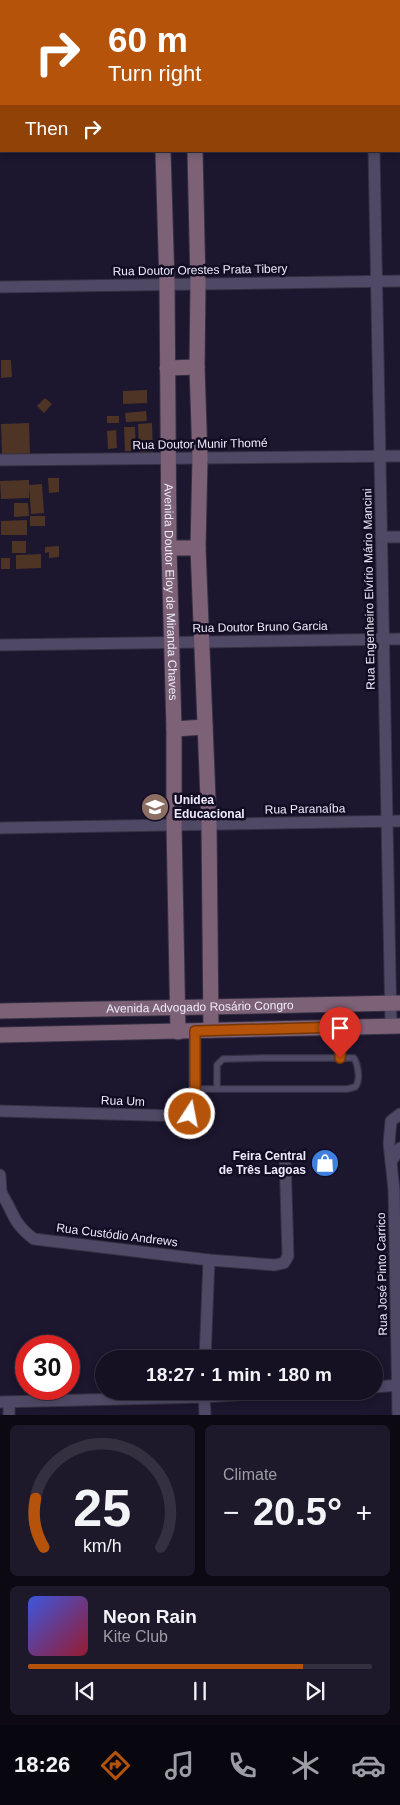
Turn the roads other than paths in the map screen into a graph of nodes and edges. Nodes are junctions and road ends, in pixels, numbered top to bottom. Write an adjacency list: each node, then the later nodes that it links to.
1 (163, 152): 6 (street, Avenida Doutor Eloy de Miranda Chaves)
2 (195, 152): 7 (street)
3 (374, 152): 4 (street, Rua Engenheiro Elvírio Mário Mancini)
4 (376, 281): 5 (street, Rua Doutor Orestes Prata Tibery); 7 (street, Rua Doutor Orestes Prata Tibery); 11 (street, Rua Engenheiro Elvírio Mário Mancini)
5 (400, 281)
6 (167, 284): 7 (street, Rua Doutor Orestes Prata Tibery); 8 (street, Rua Doutor Orestes Prata Tibery); 10 (street, Avenida Doutor Eloy de Miranda Chaves)
7 (198, 284): 9 (street)
8 (0, 287)
9 (196, 367): 10 (street); 14 (street)
10 (167, 368): 13 (street, Avenida Doutor Eloy de Miranda Chaves)
11 (380, 456): 12 (street, Rua Doutor Munir Thomé); 14 (street, Rua Doutor Munir Thomé); 16 (street, Rua Engenheiro Elvírio Mário Mancini)
12 (400, 456)
13 (168, 458): 14 (street, Rua Doutor Munir Thomé); 15 (street, Rua Doutor Munir Thomé); 18 (street, Avenida Doutor Eloy de Miranda Chaves)
14 (200, 458): 19 (street)
15 (0, 460)
16 (381, 537): 17 (street); 20 (street, Rua Engenheiro Elvírio Mário Mancini)
17 (400, 537)
18 (169, 548): 19 (street); 22 (street, Avenida Doutor Eloy de Miranda Chaves)
19 (198, 548): 23 (street)
20 (383, 639): 21 (street, Rua Doutor Bruno Garcia); 23 (street, Rua Doutor Bruno Garcia); 27 (street, Rua Engenheiro Elvírio Mário Mancini)
21 (400, 639)
22 (171, 642): 23 (street, Rua Doutor Bruno Garcia); 24 (street, Rua Doutor Bruno Garcia); 26 (street, Avenida Doutor Eloy de Miranda Chaves)
23 (202, 642): 25 (street)
24 (0, 645)
25 (205, 727): 26 (street); 29 (street)
26 (174, 729): 30 (street, Avenida Doutor Eloy de Miranda Chaves)
27 (387, 821): 28 (street, Rua Paranaíba); 29 (street, Rua Paranaíba); 32 (street, Rua Engenheiro Elvírio Mário Mancini)
28 (400, 821)
29 (209, 824): 30 (street, Rua Paranaíba); 34 (street)
30 (174, 825): 31 (street, Rua Paranaíba); 35 (street, Avenida Doutor Eloy de Miranda Chaves)
31 (0, 828)
32 (395, 1003): 33 (street, Avenida Advogado Rosário Congro); 38 (street, Rua Engenheiro Elvírio Mário Mancini)
33 (301, 1005): 34 (street, Avenida Advogado Rosário Congro); 40 (street)
34 (211, 1007): 35 (street, Avenida Advogado Rosário Congro); 41 (street)
35 (178, 1008): 36 (street, Avenida Advogado Rosário Congro); 44 (street, Avenida Doutor Eloy de Miranda Chaves)
36 (93, 1010): 37 (street, Avenida Advogado Rosário Congro); 43 (street)
37 (0, 1011)
38 (395, 1026): 39 (street, Avenida Advogado Rosário Congro)
39 (342, 1027): 40 (street, Avenida Advogado Rosário Congro); 46 (lane)
40 (300, 1028): 41 (street, Avenida Advogado Rosário Congro)
41 (211, 1030): 42 (street, Avenida Advogado Rosário Congro)
42 (195, 1031): 44 (street, Avenida Advogado Rosário Congro); 47 (street, Rua Um)
43 (92, 1032): 44 (street, Avenida Advogado Rosário Congro); 45 (street, Avenida Advogado Rosário Congro)
44 (178, 1032)
45 (0, 1035)
46 (340, 1058): 48 (lane); 48 (lane)
47 (195, 1089): 48 (lane); 49 (street, Rua Um)
48 (216, 1089)
49 (0, 1111)
50 (400, 1114): 53 (street, Rua José Pinto Carrico)
51 (400, 1148): 53 (street)
52 (285, 1156): 56 (street, Rua Custódio Andrews)
53 (391, 1162): 58 (street, Rua José Pinto Carrico)
54 (0, 1175): 55 (street)
55 (0, 1192): 56 (street, Rua Custódio Andrews)
56 (209, 1260): 57 (street)
57 (205, 1350)
58 (399, 1385): 59 (street); 65 (street, Rua José Pinto Carrico)
59 (383, 1386)
60 (95, 1398): 62 (street)
61 (204, 1400): 64 (street)
62 (4, 1402): 63 (street)
63 (9, 1415)
64 (204, 1415)
65 (398, 1415)

